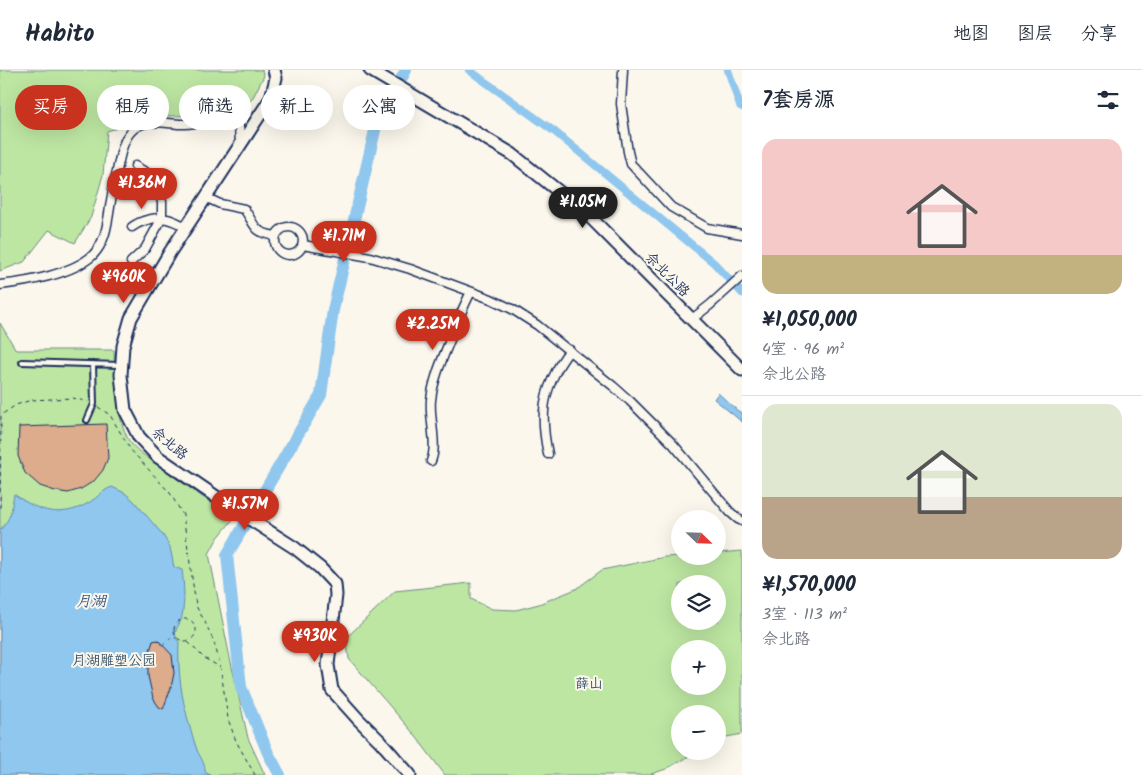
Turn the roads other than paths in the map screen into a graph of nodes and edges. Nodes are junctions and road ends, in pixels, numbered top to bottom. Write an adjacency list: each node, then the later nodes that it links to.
1 (274, 70): 4 (main road, 佘北路)
2 (622, 70): 10 (street)
3 (374, 72): 17 (main road, 佘北公路)
4 (240, 145): 6 (main road, 佘北路); 15 (street)
5 (135, 166): 7 (street)
6 (205, 197): 9 (main road, 佘北路); 11 (street)
7 (162, 218): 8 (street); 9 (street); 13 (street)
8 (132, 227)
9 (186, 227): 21 (main road, 佘北路)
10 (742, 234)
11 (275, 236): 12 (street); 12 (street)
12 (303, 245): 16 (street)
13 (131, 262)
14 (742, 276): 17 (street)
15 (0, 285)
16 (471, 292): 18 (street); 25 (street)
17 (692, 319): 22 (main road, 佘北公路)
18 (570, 350): 24 (street); 26 (street)
19 (22, 362): 20 (lane)
20 (94, 364): 21 (lane); 23 (lane)
21 (122, 365): 27 (main road, 佘北路)
22 (742, 370)
23 (87, 420)
24 (548, 454)
25 (431, 462)
26 (742, 521)
27 (410, 775)

